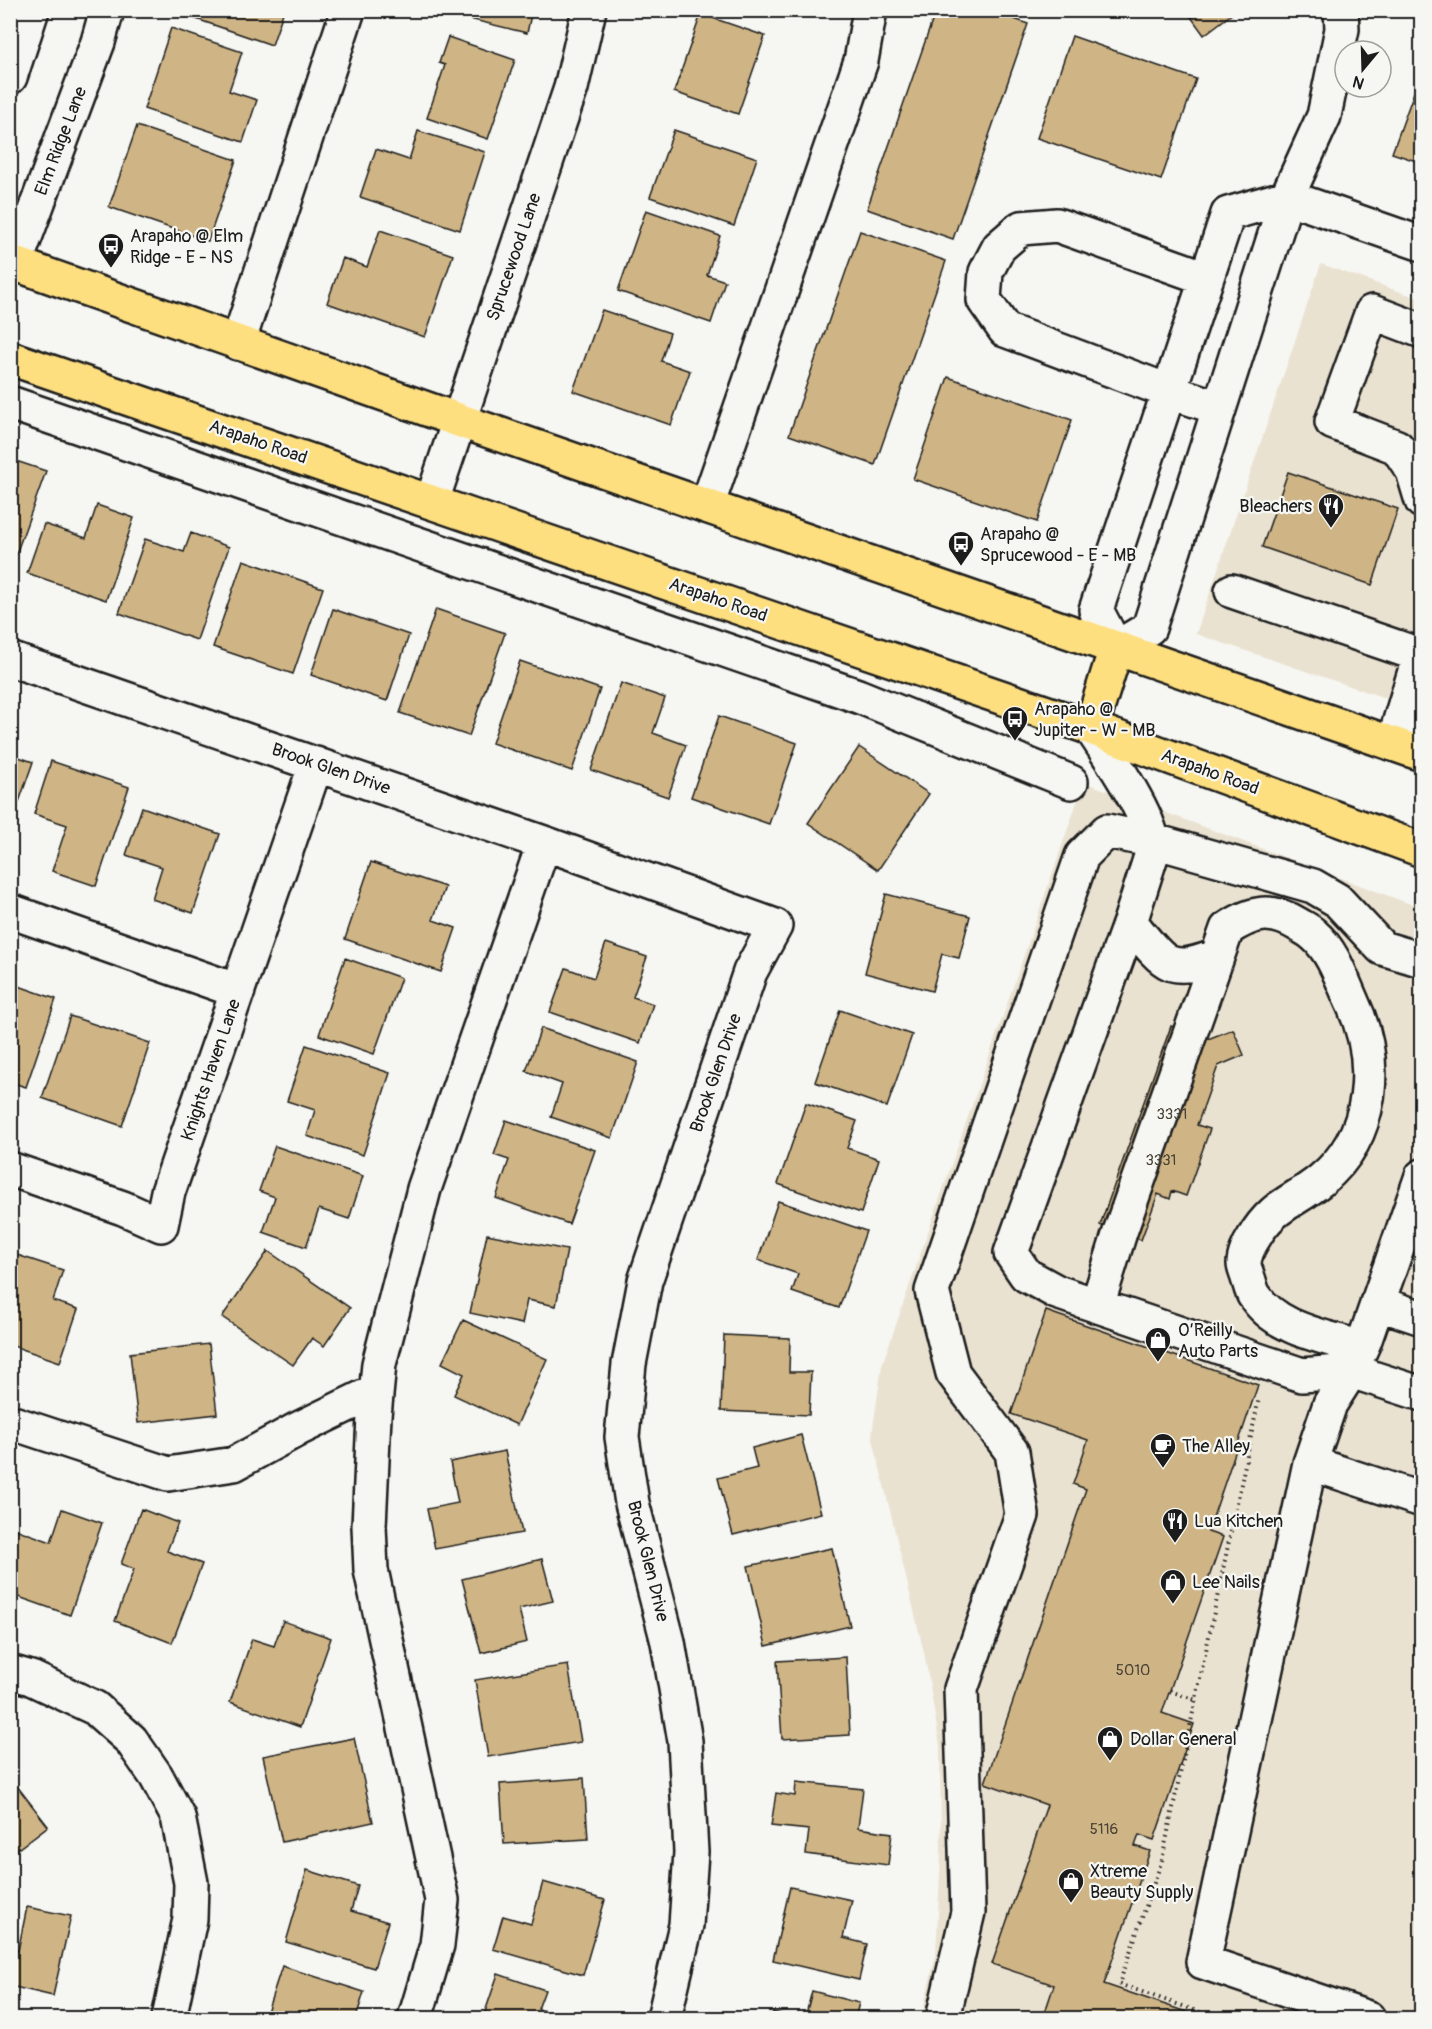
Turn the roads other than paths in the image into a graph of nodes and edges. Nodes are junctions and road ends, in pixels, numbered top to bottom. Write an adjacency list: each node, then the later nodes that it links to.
1 (32, 10): 7 (street)
2 (107, 10): 10 (street, Elm Ridge Lane)
3 (348, 10): 13 (street)
4 (589, 10): 18 (street, Sprucewood Lane)
5 (870, 10): 21 (street)
6 (1341, 10): 8 (street)
7 (10, 77)
8 (1287, 197): 9 (street); 11 (street); 17 (street)
9 (1422, 244)
10 (12, 265): 13 (main road)
11 (1206, 278): 15 (street); 15 (street)
12 (1422, 331): 19 (street)
13 (238, 343): 18 (main road)
14 (10, 358): 20 (main road, Arapaho Road)
15 (1167, 391): 17 (street); 23 (street)
16 (10, 403): 29 (street)
17 (1219, 408): 23 (street)
18 (459, 420): 20 (street, Sprucewood Lane); 21 (main road)
19 (1419, 472)
20 (432, 501): 26 (main road, Arapaho Road)
21 (707, 506): 23 (main road)
22 (1232, 591): 24 (street)
23 (1116, 648): 26 (main road); 27 (main road)
24 (1421, 651): 27 (street)
25 (10, 659): 28 (street, Brook Glen Drive)
26 (1091, 728): 30 (street); 32 (main road, Arapaho Road)
27 (1408, 749)
28 (316, 764): 31 (street, Brook Glen Drive); 37 (street, Knights Haven Lane)
29 (1071, 782)
30 (1154, 840): 34 (street); 36 (street); 53 (street)
31 (544, 843): 44 (street); 52 (street, Brook Glen Drive)
32 (1422, 850)
33 (10, 911): 37 (street)
34 (1130, 922): 35 (street); 41 (street)
35 (1217, 956): 41 (street); 43 (street)
36 (1422, 960)
37 (238, 991): 38 (street, Knights Haven Lane)
38 (10, 1170)
39 (1422, 1176): 40 (street)
40 (1377, 1303): 42 (street); 43 (street)
41 (1097, 1306): 43 (street)
42 (1422, 1318)
43 (1356, 1359): 45 (street); 47 (street)
44 (376, 1391): 46 (street); 51 (street)
45 (1422, 1394)
46 (10, 1422)
47 (1310, 1463): 48 (street); 54 (street)
48 (1422, 1500)
49 (10, 1672): 50 (street)
50 (169, 2019)
51 (415, 2019)
52 (664, 2019)
53 (943, 2019)
54 (1368, 2019)

